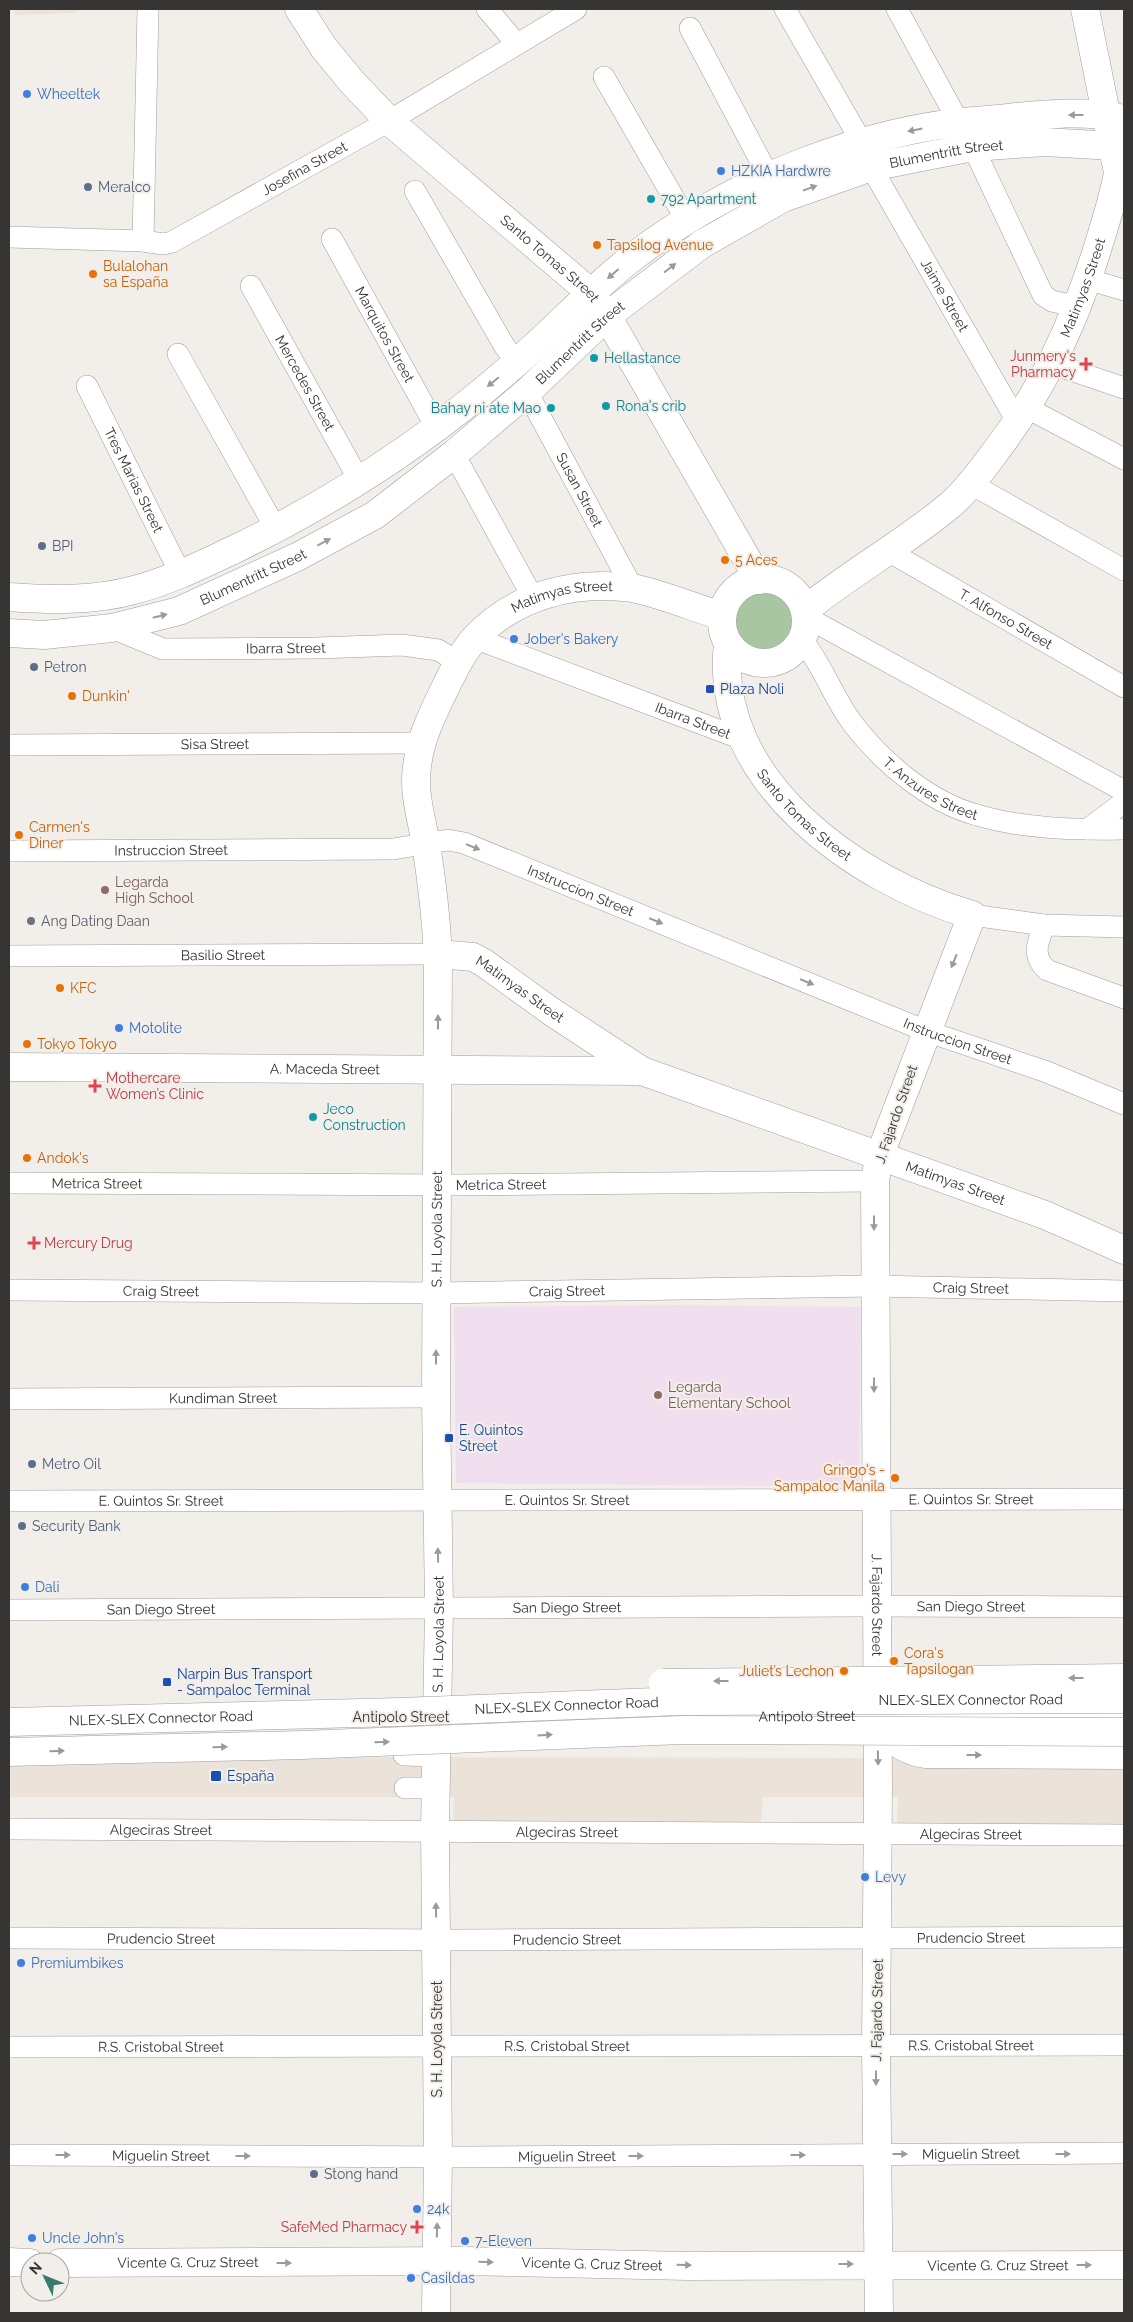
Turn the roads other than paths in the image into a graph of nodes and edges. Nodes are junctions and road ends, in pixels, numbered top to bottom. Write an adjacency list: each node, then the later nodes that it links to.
1 (148, 9): 23 (street)
2 (299, 9): 12 (main road, Santo Tomas Street)
3 (487, 9): 9 (street)
4 (576, 9): 9 (street, Josefina Street)
5 (785, 9): 14 (street)
6 (897, 9): 13 (street)
7 (1084, 9): 11 (main road, Matimyas Street)
8 (690, 28): 18 (street)
9 (516, 43): 12 (street, Josefina Street)
10 (604, 76): 20 (street)
11 (1115, 117): 13 (main road, Blumentritt Street, one-way to 13); 16 (main road, Matimyas Street)
12 (389, 121): 23 (street, Josefina Street); 27 (main road, Santo Tomas Street)
13 (958, 122): 14 (main road, Blumentritt Street, one-way to 14)
14 (861, 141): 18 (main road, Blumentritt Street)
15 (974, 147): 16 (main road, Blumentritt Street); 17 (main road, Blumentritt Street); 28 (street)
16 (1118, 147): 24 (main road, Matimyas Street)
17 (872, 167): 29 (main road, Blumentritt Street, one-way to 17); 36 (street, Jaime Street)
18 (768, 175): 20 (main road, Blumentritt Street)
19 (415, 191): 31 (street)
20 (687, 221): 27 (main road, Blumentritt Street, one-way to 27)
21 (9, 237): 23 (street, Josefina Street)
22 (332, 239): 37 (street, Marquitos Street)
23 (143, 241)
24 (1087, 279): 26 (street); 28 (main road, Matimyas Street)
25 (251, 286): 40 (street, Mercedes Street)
26 (1124, 290)
27 (591, 294): 29 (main road, Santo Tomas Street); 31 (main road, Blumentritt Street)
28 (1078, 307): 32 (main road, Matimyas Street)
29 (607, 316): 35 (main road, Blumentritt Street); 46 (main road, Santo Tomas Street)
30 (178, 354): 42 (street)
31 (516, 363): 37 (main road, Blumentritt Street, one-way to 37)
32 (1053, 364): 34 (street); 36 (main road, Matimyas Street)
33 (87, 386): 45 (street, Tres Marias Street)
34 (1124, 388)
35 (527, 392): 38 (main road, Blumentritt Street); 47 (street, Susan Street)
36 (1022, 416): 39 (street); 41 (main road, Matimyas Street)
37 (436, 429): 40 (main road, Blumentritt Street)
38 (454, 454): 49 (street); 52 (main road, Blumentritt Street, one-way to 38)
39 (1124, 459)
40 (359, 480): 42 (main road, Blumentritt Street)
41 (971, 484): 43 (main road, Matimyas Street); 44 (street)
42 (276, 529): 45 (main road, Blumentritt Street)
43 (888, 551): 51 (main road, Matimyas Street); 57 (street, T. Alfonso Street)
44 (1124, 570)
45 (181, 575): 48 (main road, Blumentritt Street)
46 (759, 580): 50 (main road); 51 (main road)
47 (633, 588): 49 (main road, Matimyas Street); 50 (main road, Matimyas Street)
48 (9, 597)
49 (533, 598): 54 (main road, Matimyas Street)
50 (722, 616): 55 (main road)
51 (804, 623): 55 (main road); 61 (street); 64 (street, T. Anzures Street)
52 (112, 628): 53 (main road, Blumentritt Street); 56 (street, Ibarra Street)
53 (9, 633)
54 (474, 638): 56 (main road, Matimyas Street); 58 (street, Ibarra Street)
55 (728, 644): 58 (main road, Santo Tomas Street)
56 (458, 662): 59 (main road, Matimyas Street)
57 (1124, 687)
58 (742, 739): 67 (main road, Santo Tomas Street)
59 (423, 743): 60 (street, Sisa Street); 65 (main road, Matimyas Street)
60 (9, 745)
61 (1124, 792)
62 (1124, 802): 64 (street)
63 (1124, 828): 64 (street, T. Anzures Street)
64 (1088, 829)
65 (426, 844): 66 (street, Instruccion Street); 70 (main road, Matimyas Street); 73 (street, Instruccion Street, one-way to 73)
66 (9, 852)
67 (972, 915): 68 (street); 73 (main road, J. Fajardo Street, one-way to 73)
68 (1044, 925): 69 (street); 72 (street)
69 (1124, 927)
70 (438, 954): 71 (street, Basilio Street); 75 (main road, S. H. Loyola Street, one-way to 70); 76 (main road, Matimyas Street)
71 (9, 956)
72 (1124, 998)
73 (926, 1031): 77 (street, Instruccion Street); 78 (main road, J. Fajardo Street)
74 (9, 1067): 75 (main road, A. Maceda Street)
75 (437, 1071): 76 (main road, A. Maceda Street); 80 (main road, S. H. Loyola Street)
76 (642, 1071): 78 (main road, Matimyas Street)
77 (1124, 1104)
78 (877, 1169): 80 (street, Metrica Street); 81 (main road, Matimyas Street); 82 (main road, J. Fajardo Street, one-way to 82)
79 (9, 1183): 80 (street, Metrica Street)
80 (437, 1185): 85 (main road, S. H. Loyola Street)
81 (1124, 1250)
82 (874, 1286): 84 (street, Craig Street); 85 (street, Craig Street); 88 (main road, J. Fajardo Street, one-way to 88)
83 (9, 1290): 85 (street, Craig Street)
84 (1124, 1291)
85 (436, 1293): 86 (main road, S. H. Loyola Street, one-way to 85)
86 (436, 1397): 87 (street, Kundiman Street); 89 (main road, S. H. Loyola Street)
87 (9, 1399)
88 (876, 1498): 89 (street, E. Quintos Sr. Street); 90 (street, E. Quintos Sr. Street); 92 (main road, J. Fajardo Street)
89 (436, 1499): 91 (street, E. Quintos Sr. Street); 94 (main road, S. H. Loyola Street, one-way to 89)
90 (1124, 1499)
91 (9, 1501)
92 (877, 1606): 93 (street, San Diego Street); 94 (street, San Diego Street); 99 (main road, J. Fajardo Street)
93 (1124, 1607)
94 (439, 1608): 95 (street, San Diego Street); 101 (main road, S. H. Loyola Street)
95 (9, 1610)
96 (1124, 1678): 101 (main road, one-way to 101, bridge)
97 (1124, 1699): 102 (main road, NLEX-SLEX Connector Road, bridge)
98 (1124, 1715): 99 (main road, Antipolo Street)
99 (878, 1716): 101 (main road, Antipolo Street); 106 (main road, one-way to 106); 112 (main road, J. Fajardo Street, one-way to 112)
100 (9, 1717): 101 (main road, Antipolo Street)
101 (437, 1717): 107 (main road, S. H. Loyola Street)
102 (9, 1722)
103 (1124, 1732): 104 (main road, NLEX-SLEX Connector Road, one-way to 103, bridge)
104 (9, 1752)
105 (404, 1755): 107 (street)
106 (1124, 1755)
107 (436, 1756): 109 (main road, S. H. Loyola Street)
108 (405, 1788): 109 (street)
109 (436, 1788): 111 (main road, S. H. Loyola Street)
110 (9, 1829): 111 (street, Algeciras Street)
111 (435, 1830): 112 (street, Algeciras Street); 117 (main road, S. H. Loyola Street, one-way to 111)
112 (878, 1834): 113 (street, Algeciras Street); 116 (main road, J. Fajardo Street)
113 (1124, 1835)
114 (1124, 1937): 116 (street, Prudencio Street)
115 (9, 1938): 117 (street, Prudencio Street)
116 (878, 1938): 117 (street, Prudencio Street); 121 (main road, J. Fajardo Street)
117 (436, 1940): 120 (main road, S. H. Loyola Street)
118 (1124, 2046): 121 (street, R.S. Cristobal Street)
119 (9, 2047): 120 (street, R.S. Cristobal Street)
120 (436, 2047): 121 (street, R.S. Cristobal Street); 125 (main road, S. H. Loyola Street)
121 (876, 2047): 123 (main road, J. Fajardo Street, one-way to 123)
122 (1124, 2153): 123 (street, Miguelin Street, one-way to 122)
123 (876, 2154): 125 (street, Miguelin Street, one-way to 123); 128 (main road, J. Fajardo Street)
124 (9, 2155): 125 (street, Miguelin Street, one-way to 125)
125 (438, 2156): 126 (main road, S. H. Loyola Street, one-way to 125)
126 (437, 2262): 127 (main road, Vicente G. Cruz Street, one-way to 126); 128 (main road, Vicente G. Cruz Street, one-way to 128); 130 (main road, S. H. Loyola Street)
127 (70, 2263)
128 (878, 2265): 129 (main road, Vicente G. Cruz Street, one-way to 129); 131 (main road, J. Fajardo Street)
129 (1124, 2265)
130 (436, 2313)
131 (879, 2313)

